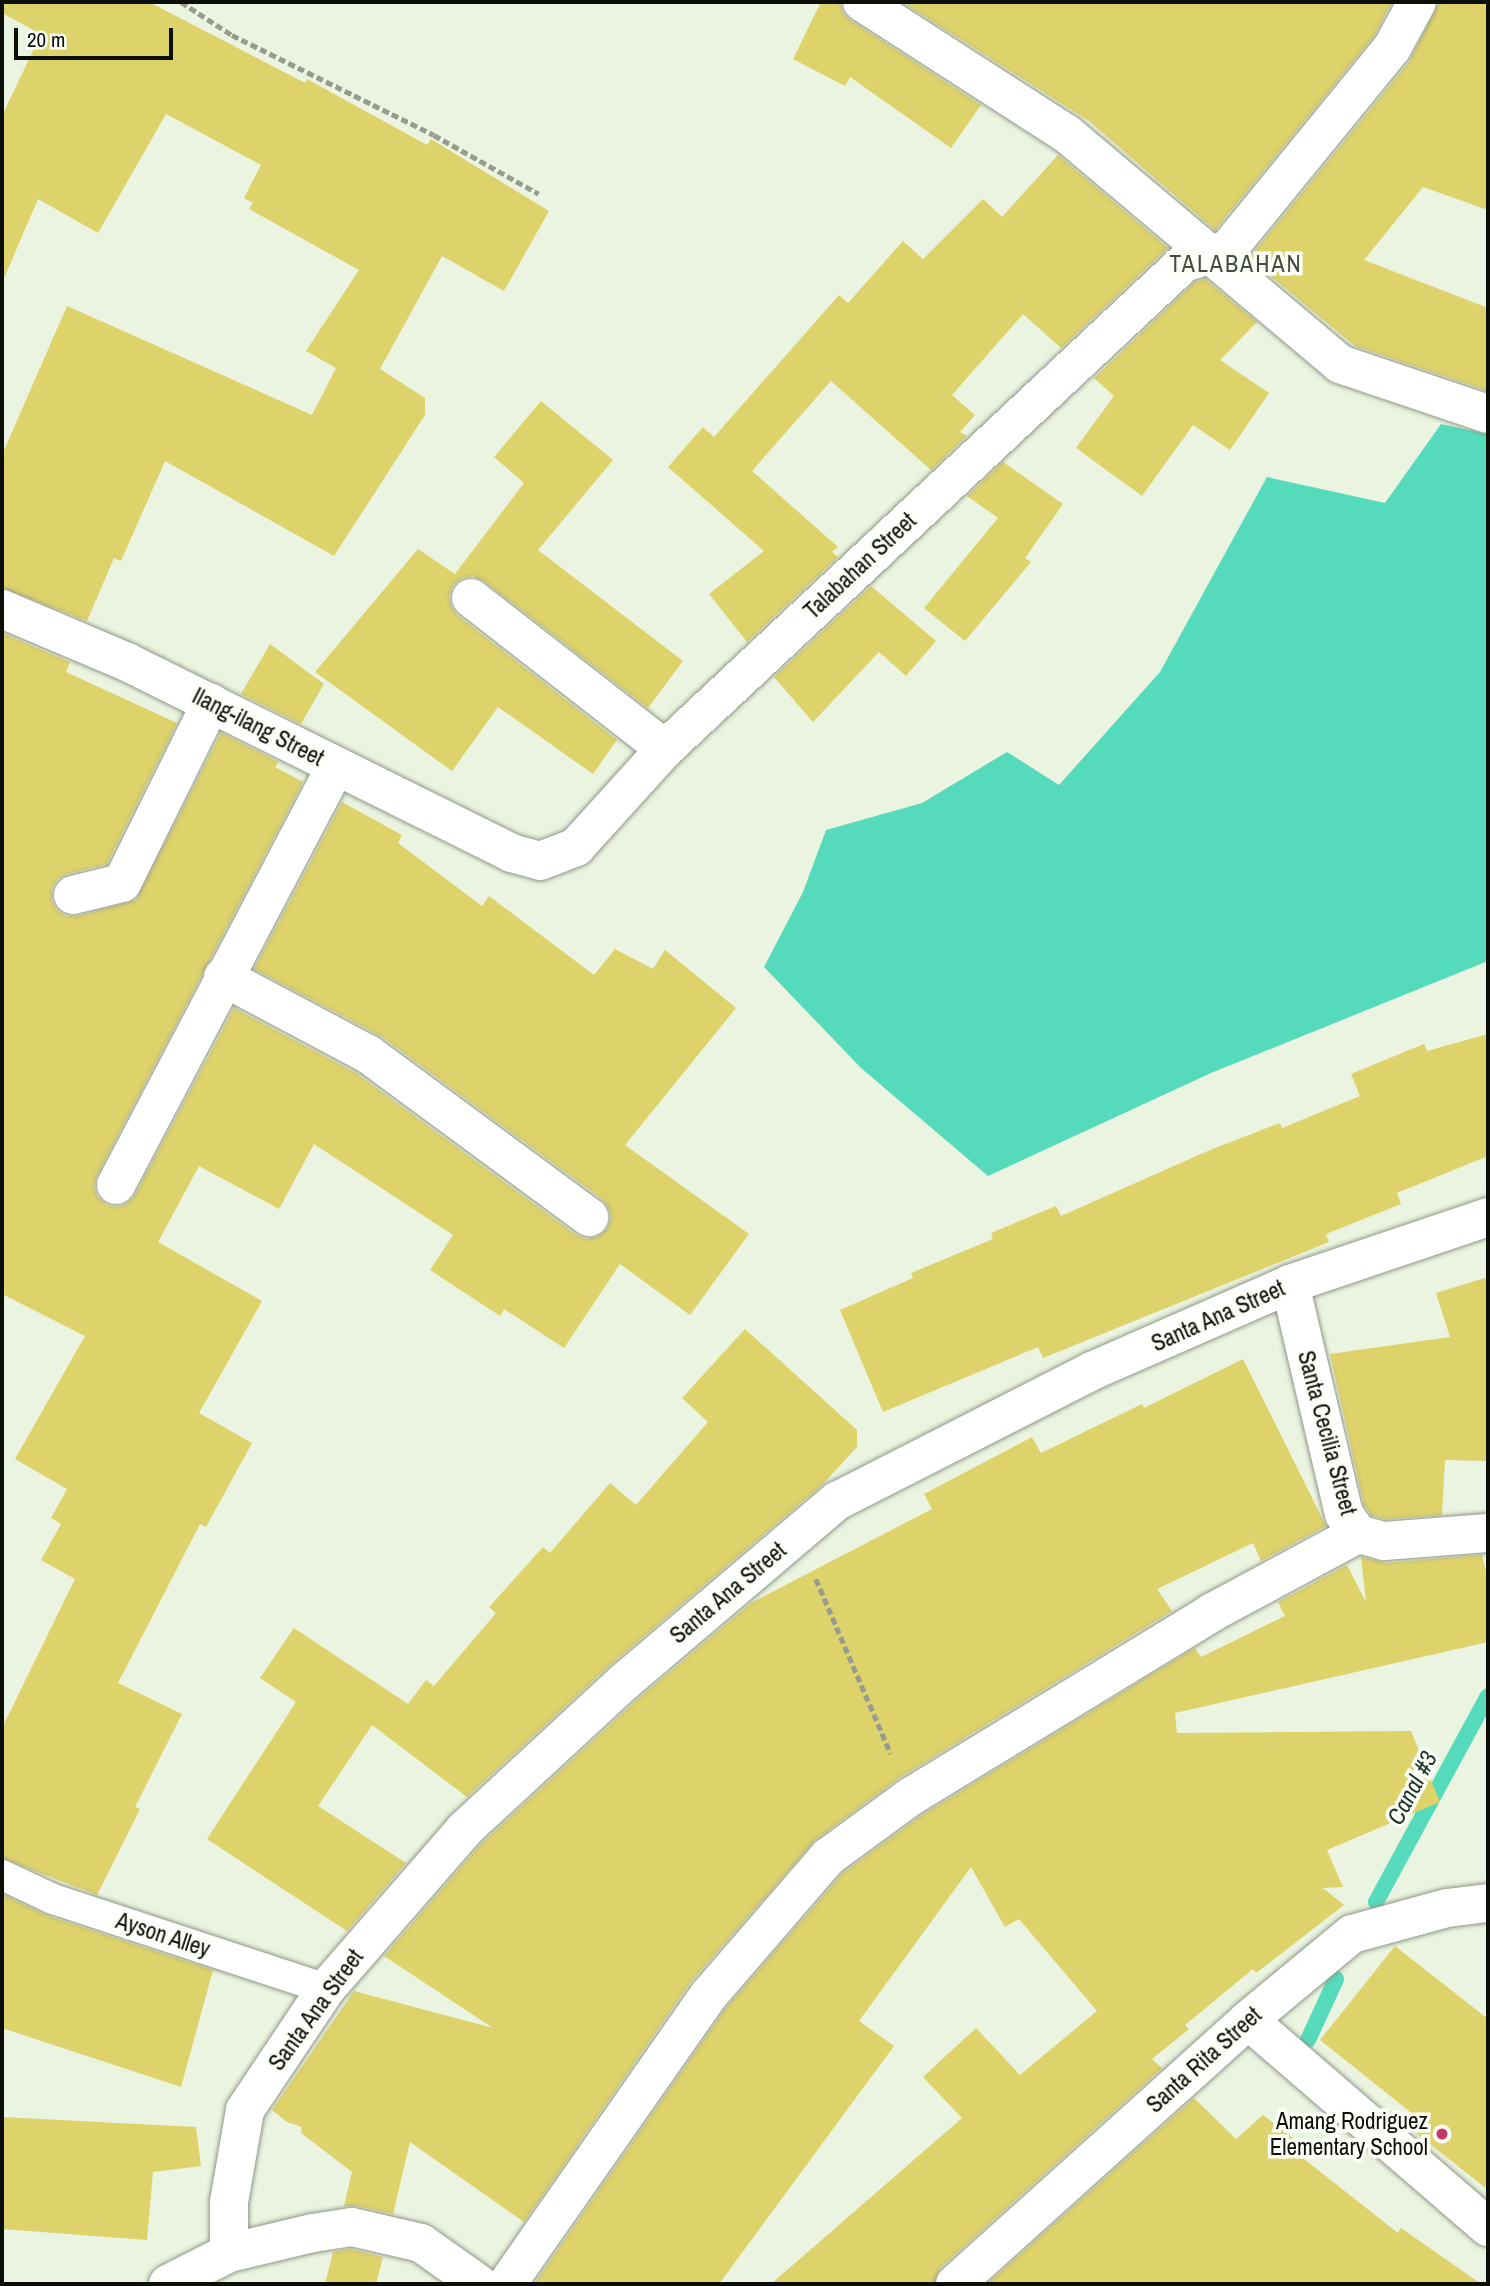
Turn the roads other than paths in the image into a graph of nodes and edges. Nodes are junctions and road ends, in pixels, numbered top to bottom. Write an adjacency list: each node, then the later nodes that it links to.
1 (862, 2): 3 (street)
2 (1417, 2): 3 (street, Talabahan Street)
3 (1209, 256): 4 (street); 8 (street, Talabahan Street)
4 (1488, 414)
5 (471, 598): 8 (street)
6 (2, 609): 7 (street, Ilang-ilang Street)
7 (211, 703): 9 (street, Ilang-ilang Street); 11 (street)
8 (665, 749): 10 (street, Talabahan Street)
9 (337, 766): 10 (street, Ilang-ilang Street); 12 (street)
10 (510, 853)
11 (73, 895)
12 (223, 977): 13 (street); 14 (street)
13 (116, 1185)
14 (589, 1217)
15 (1488, 1217): 16 (street, Santa Ana Street)
16 (1290, 1284): 18 (street, Santa Cecilia Street); 21 (street, Santa Ana Street)
17 (1488, 1533): 18 (street, Santa Cecilia Street)
18 (1358, 1534): 27 (street)
19 (2, 1875): 21 (lane, Ayson Alley)
20 (1488, 1903): 22 (street, Santa Rita Street)
21 (326, 1989): 24 (street, Santa Ana Street)
22 (1248, 2020): 23 (street); 28 (street, Santa Rita Street)
23 (1488, 2227)
24 (229, 2253): 25 (street); 26 (street)
25 (168, 2284)
26 (479, 2284)
27 (507, 2284)
28 (955, 2284)

